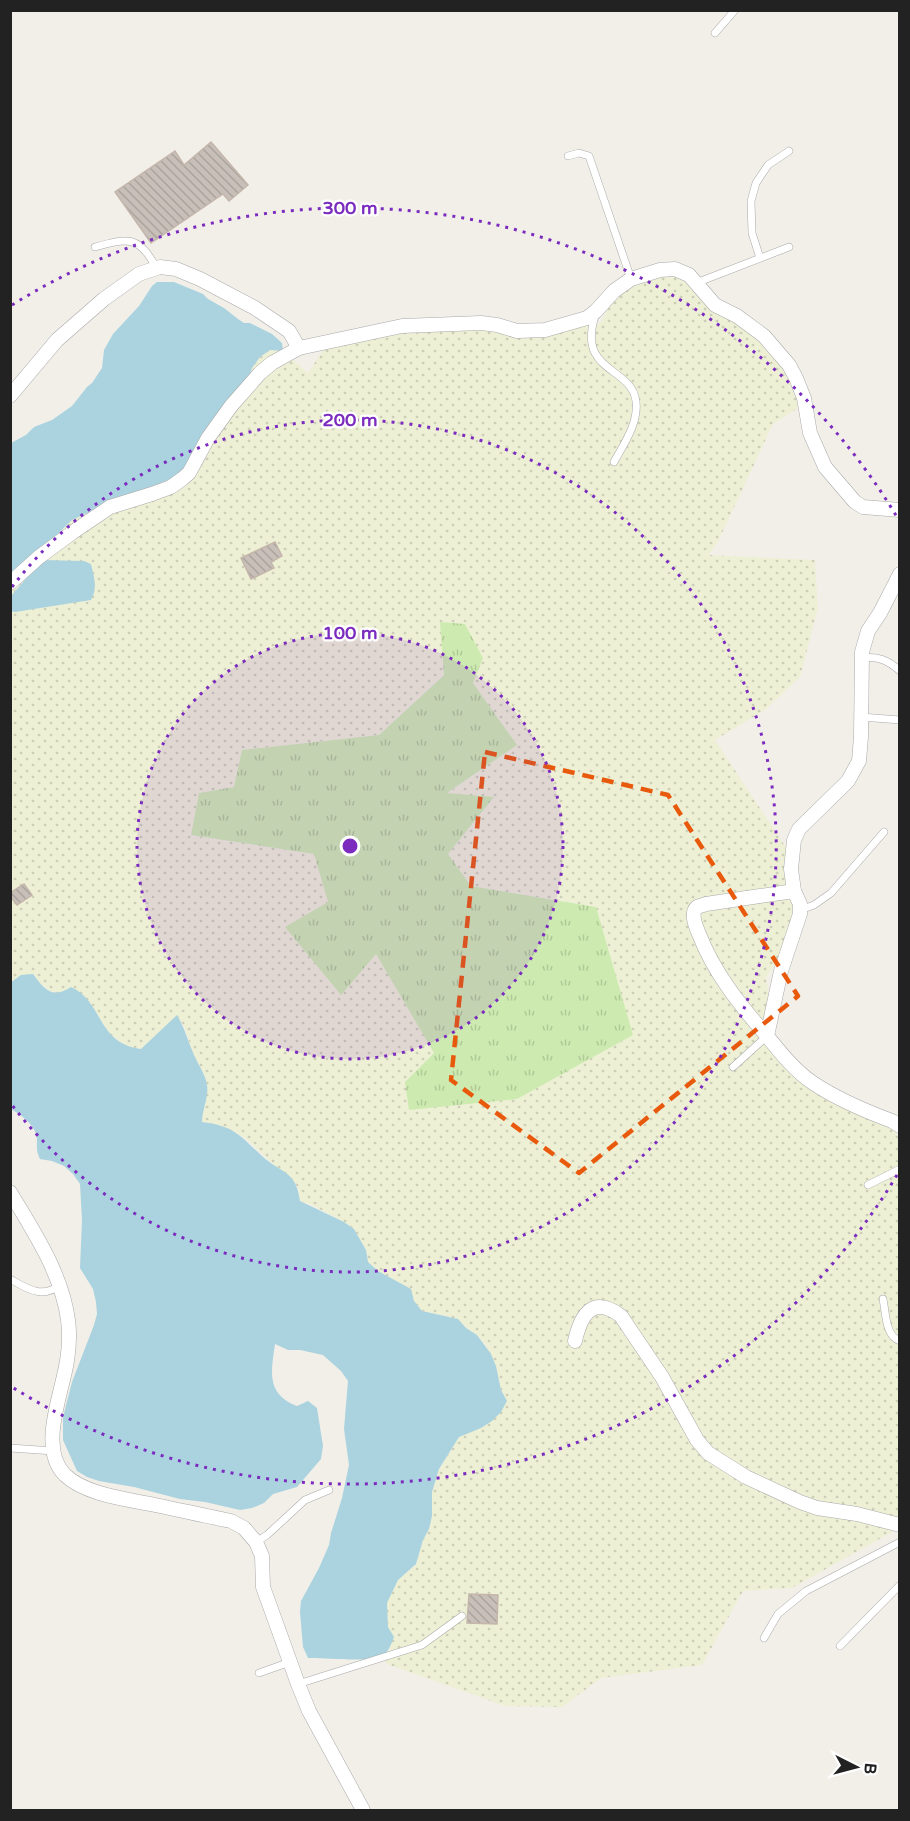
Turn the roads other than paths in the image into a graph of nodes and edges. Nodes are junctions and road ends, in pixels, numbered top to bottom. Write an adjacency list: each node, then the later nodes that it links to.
1 (735, 10): 2 (lane)
2 (715, 33)
3 (789, 151): 7 (lane)
4 (568, 156): 9 (lane)
5 (95, 247): 8 (lane)
6 (789, 247): 7 (lane)
7 (760, 258): 10 (lane)
8 (156, 268): 12 (street); 13 (street)
9 (631, 279): 10 (street); 11 (street)
10 (696, 283): 15 (street)
11 (596, 310): 12 (street); 14 (lane)
12 (299, 348): 17 (street)
13 (10, 396)
14 (614, 462)
15 (900, 510)
16 (900, 574): 18 (street)
17 (10, 583)
18 (862, 658): 19 (lane); 20 (street)
19 (900, 671)
20 (861, 717): 21 (lane); 23 (street)
21 (900, 720)
22 (884, 832): 24 (lane)
23 (794, 891): 24 (street); 25 (street)
24 (800, 910): 25 (street)
25 (767, 1036): 26 (lane); 27 (street)
26 (733, 1067)
27 (900, 1126)
28 (900, 1169): 29 (lane)
29 (868, 1185)
30 (10, 1192): 32 (street)
31 (10, 1280): 32 (lane)
32 (60, 1285): 37 (street)
33 (884, 1299): 35 (lane)
34 (575, 1341): 39 (street)
35 (900, 1341)
36 (10, 1448): 37 (lane)
37 (54, 1450): 40 (street)
38 (329, 1490): 40 (lane)
39 (900, 1525)
40 (256, 1542): 46 (street)
41 (900, 1542): 44 (lane)
42 (900, 1585): 45 (lane)
43 (462, 1616): 48 (lane)
44 (764, 1638)
45 (840, 1646)
46 (290, 1662): 47 (lane); 48 (street)
47 (259, 1673)
48 (298, 1684): 49 (street)
49 (363, 1810)

